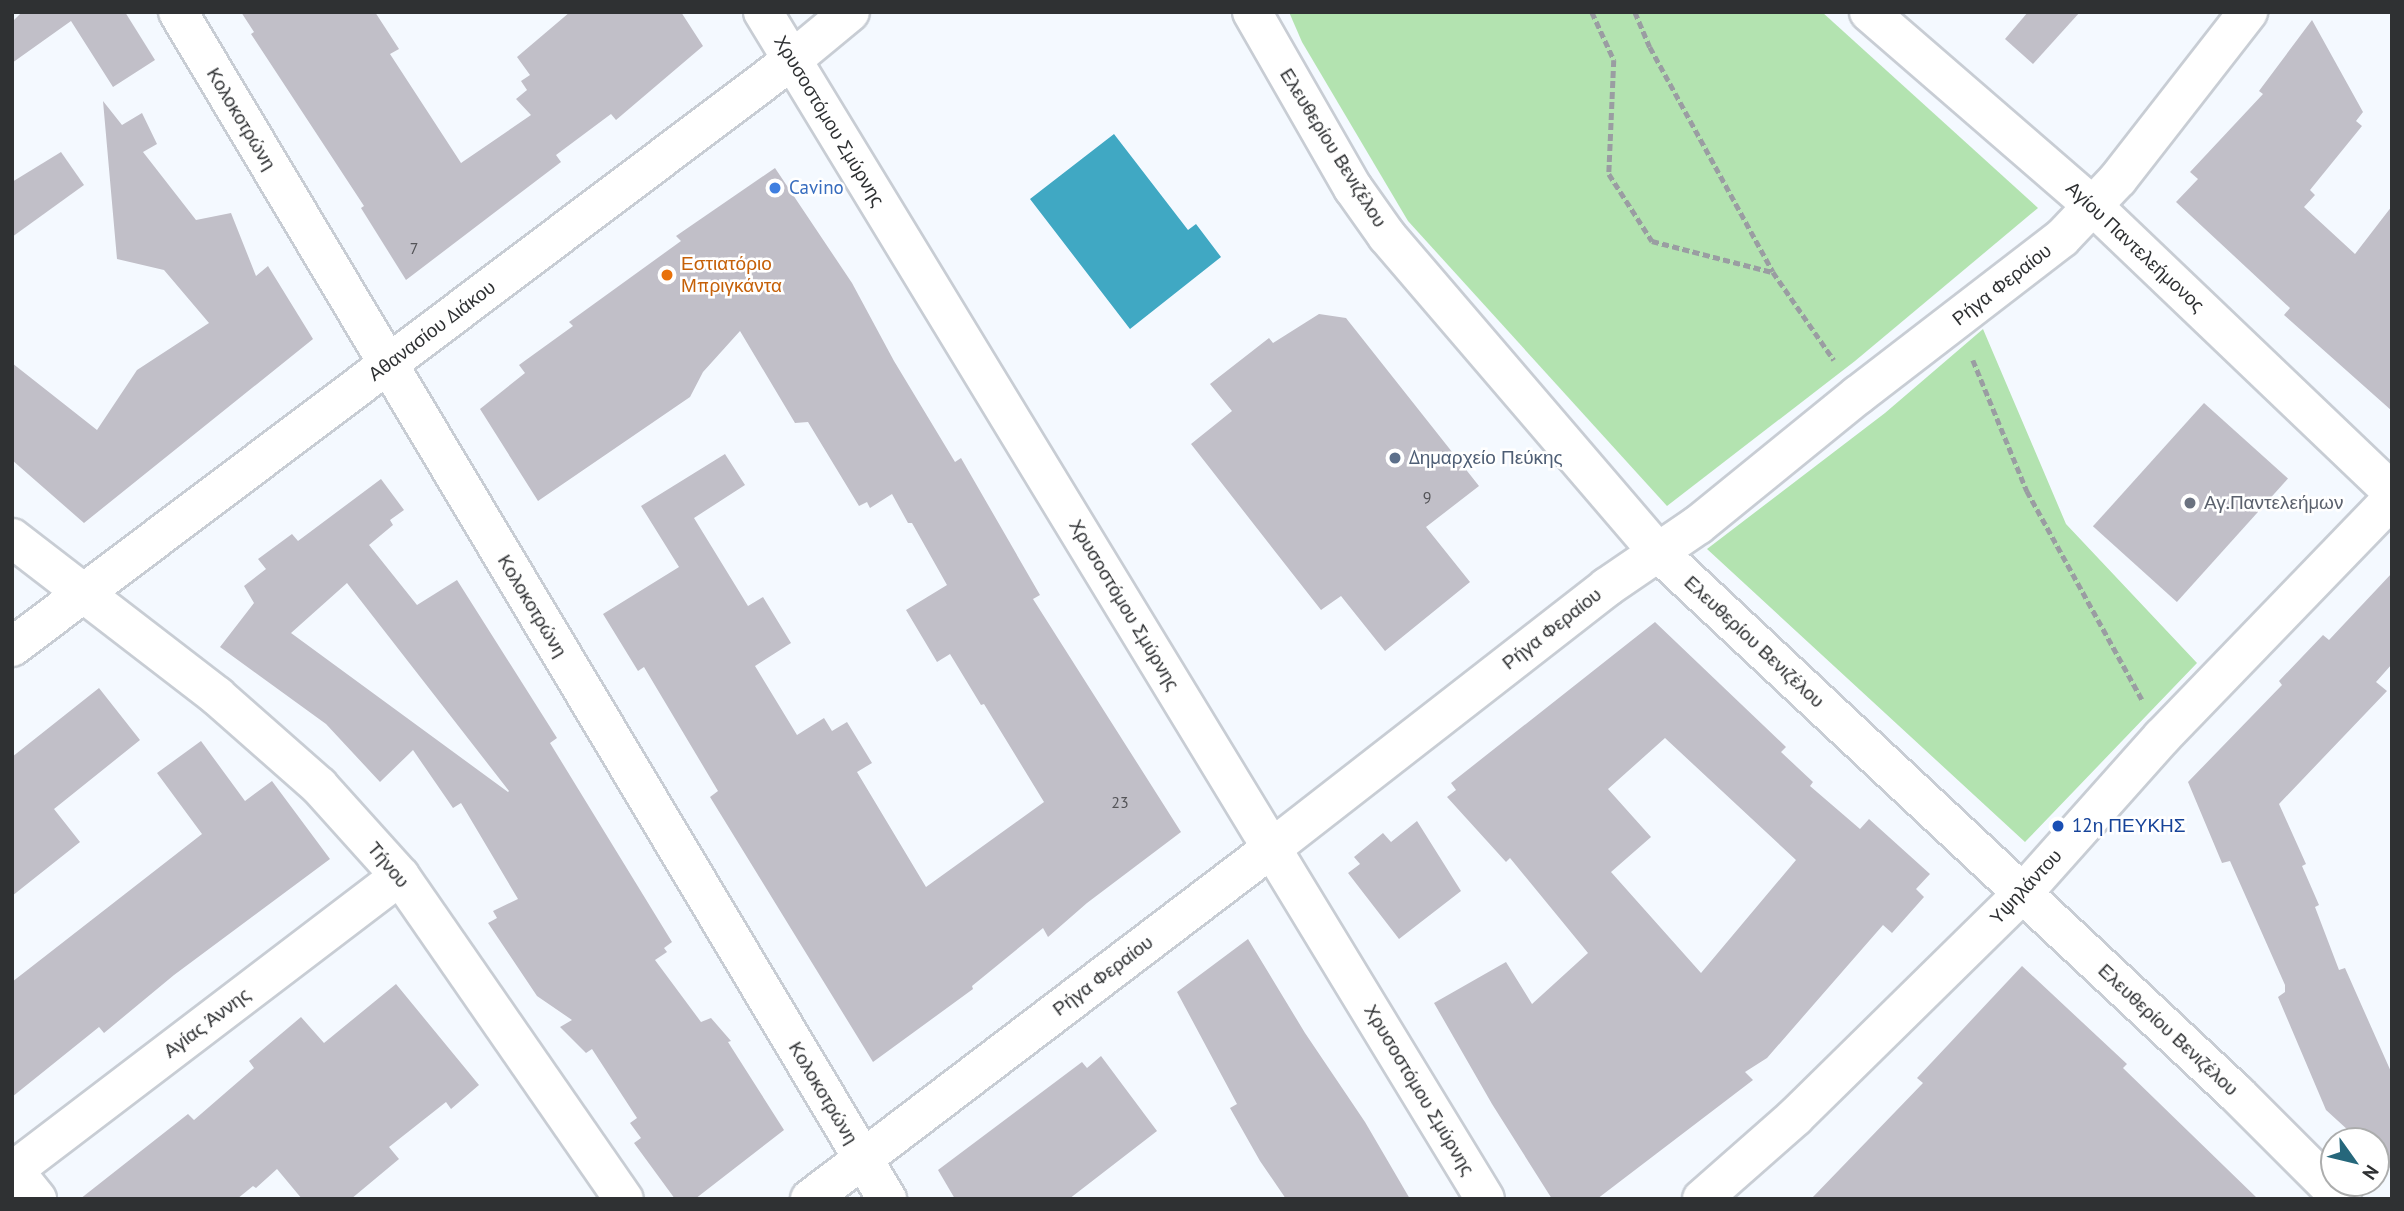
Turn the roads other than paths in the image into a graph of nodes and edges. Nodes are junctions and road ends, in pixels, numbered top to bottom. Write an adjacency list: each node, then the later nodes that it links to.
1 (178, 12): 9 (street, Κολοκοτρώνη)
2 (763, 12): 7 (street, Χρυσοστόμου Σμύρνης)
3 (850, 12): 7 (street, Αθανασίου Διάκου)
4 (1252, 12): 13 (street, Ελευθερίου Βενιζέλου)
5 (1869, 12): 8 (street, Αγίου Παντελεήμονος)
6 (2248, 12): 8 (street, Ρήγα Φεραίου)
7 (792, 60): 9 (street, Αθανασίου Διάκου); 16 (street, Χρυσοστόμου Σμύρνης)
8 (2094, 207): 10 (street, Αγίου Παντελεήμονος); 13 (street, Ρήγα Φεραίου)
9 (387, 364): 14 (street, Αθανασίου Διάκου); 19 (street, Κολοκοτρώνη)
10 (2392, 492)
11 (2392, 499): 18 (street, Υψηλάντου)
12 (12, 538): 14 (street, Τήνου)
13 (1659, 553): 16 (street, Ρήγα Φεραίου); 18 (street, Ελευθερίου Βενιζέλου)
14 (85, 592): 15 (street, Αθανασίου Διάκου); 17 (street, Τήνου)
15 (12, 647)
16 (1272, 848): 19 (street, Ρήγα Φεραίου); 24 (street, Χρυσοστόμου Σμύρνης)
17 (400, 876): 20 (street, Αγίας Άννης); 21 (street, Τήνου)
18 (2022, 894): 25 (street, Υψηλάντου); 26 (street, Ελευθερίου Βενιζέλου)
19 (863, 1159): 22 (street, Ρήγα Φεραίου); 23 (street, Κολοκοτρώνη)
20 (21, 1179)
21 (624, 1199)
22 (810, 1199)
23 (887, 1199)
24 (1485, 1199)
25 (1702, 1199)
26 (2342, 1199)

